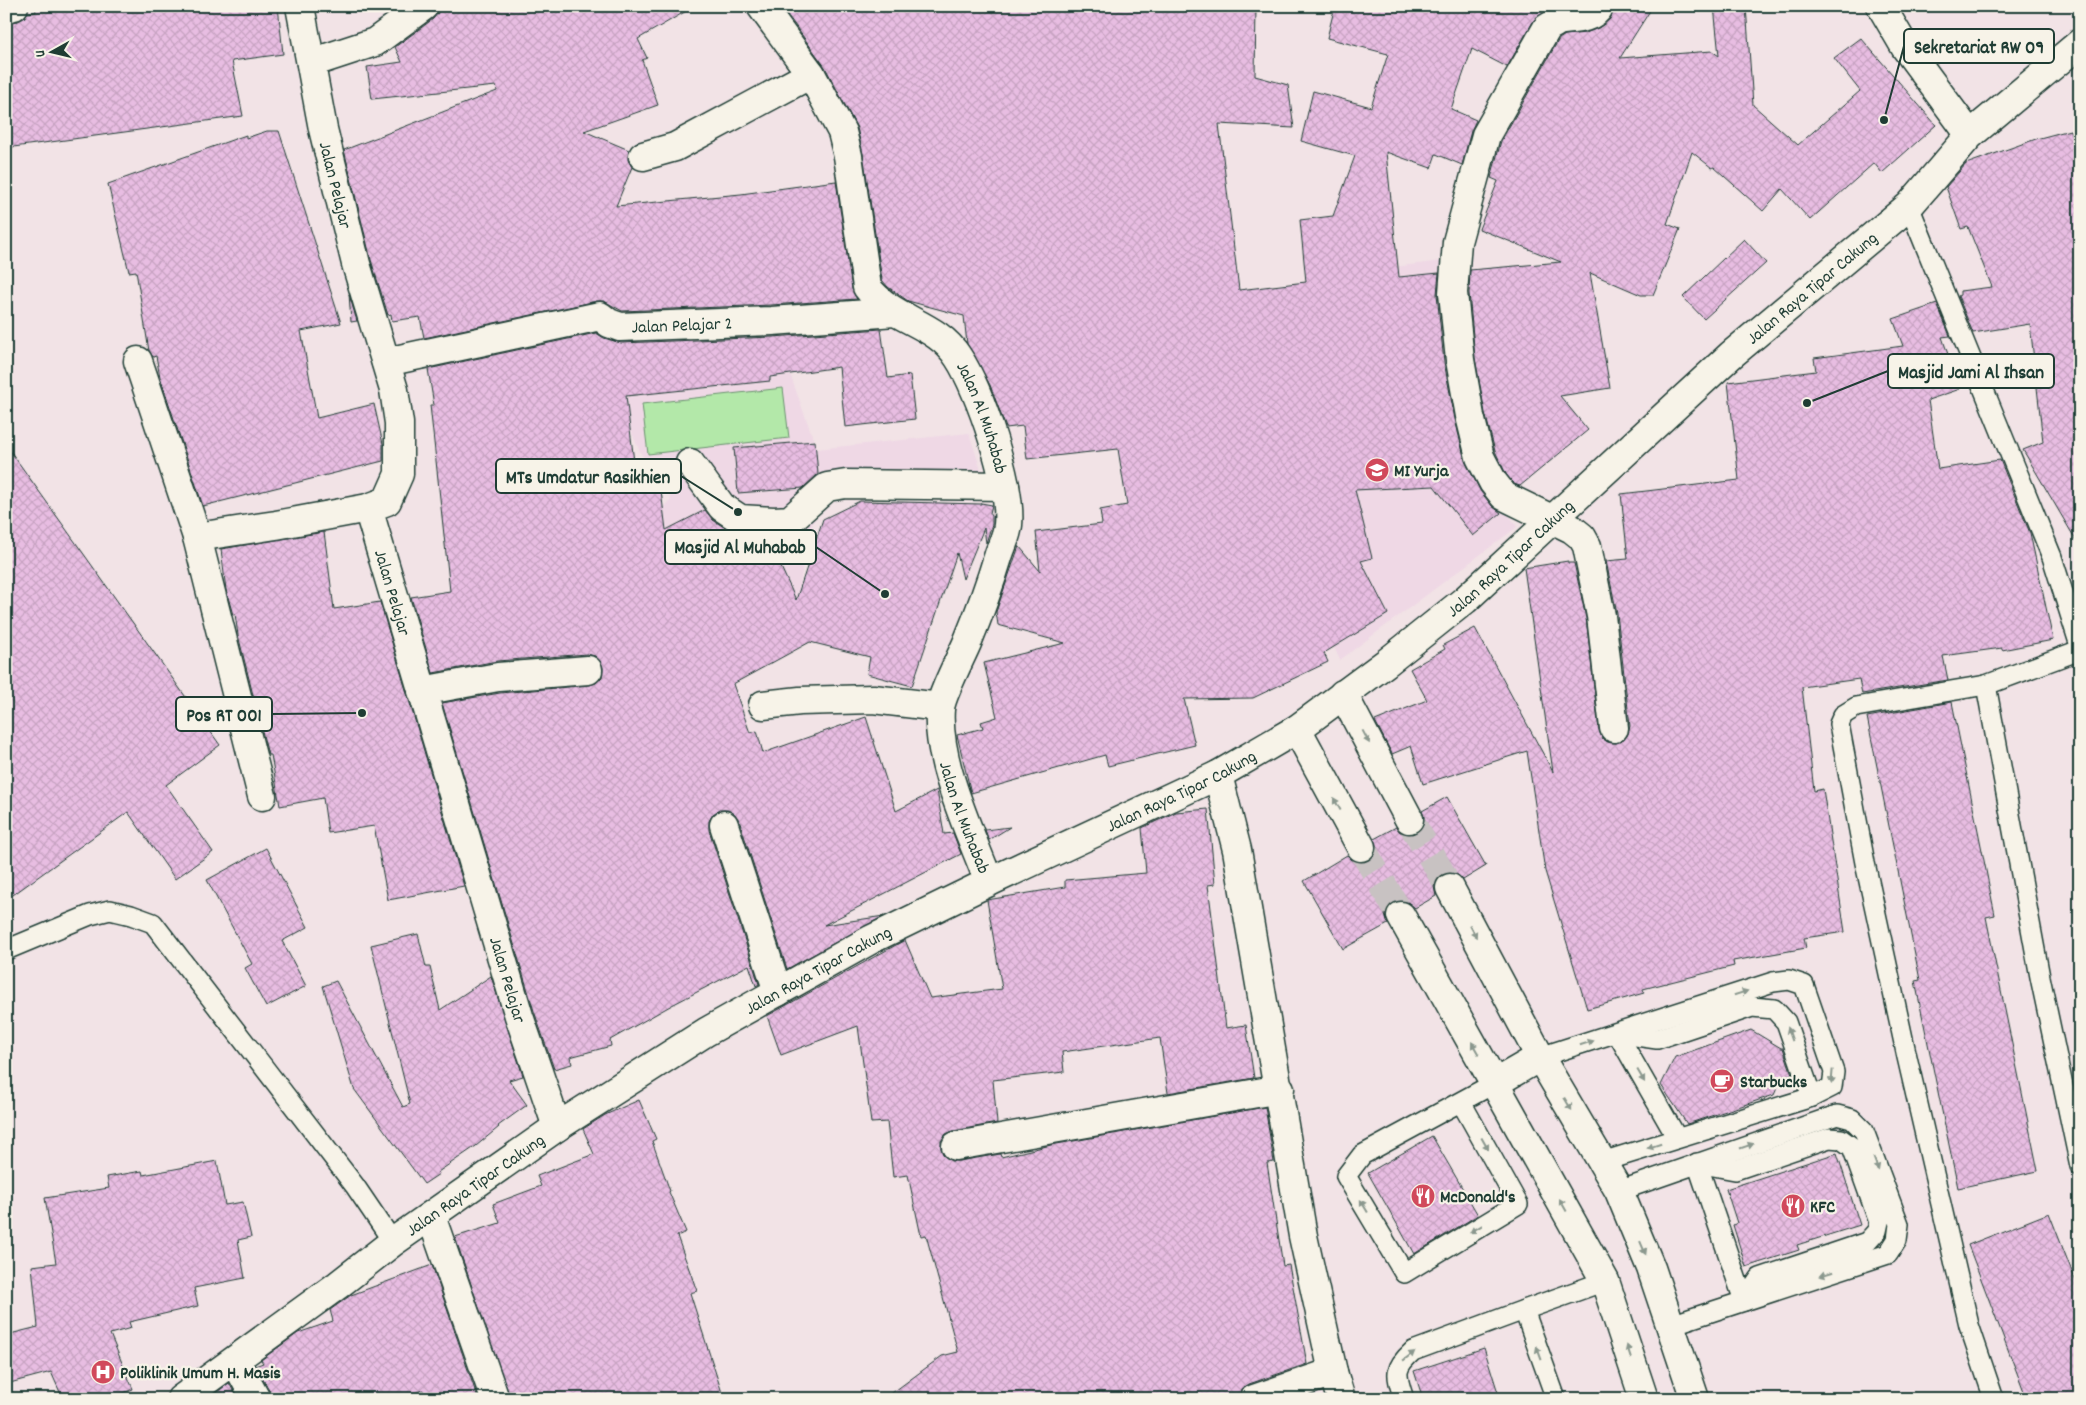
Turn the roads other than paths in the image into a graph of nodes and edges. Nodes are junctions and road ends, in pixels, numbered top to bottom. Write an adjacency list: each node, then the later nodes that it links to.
1 (14, 6): 7 (street)
2 (300, 6): 9 (street, Jalan Pelajar)
3 (424, 6): 9 (street)
4 (761, 6): 10 (street, Jalan Al Muhabab)
5 (1600, 6): 20 (street)
6 (1881, 6): 11 (street)
7 (6, 8)
8 (2080, 43): 11 (street, Jalan Raya Tipar Cakung)
9 (311, 63): 16 (street, Jalan Pelajar)
10 (811, 74): 12 (street); 14 (street, Jalan Al Muhabab)
11 (1970, 134): 13 (street, Jalan Raya Tipar Cakung)
12 (643, 156)
13 (1909, 206): 20 (street, Jalan Raya Tipar Cakung); 22 (lane)
14 (895, 312): 16 (street, Jalan Pelajar 2); 18 (street, Jalan Al Muhabab)
15 (138, 361): 21 (street)
16 (386, 362): 19 (street, Jalan Pelajar)
17 (690, 463): 18 (street)
18 (1005, 486): 28 (street, Jalan Al Muhabab)
19 (368, 508): 21 (street); 25 (street, Jalan Pelajar)
20 (1551, 520): 26 (street, Jalan Raya Tipar Cakung); 29 (street)
21 (197, 537): 32 (street)
22 (2080, 648): 24 (lane)
23 (588, 670): 25 (street)
24 (1986, 685): 52 (lane); 71 (lane)
25 (422, 691): 47 (street, Jalan Pelajar)
26 (1343, 694): 30 (street, Jalan Raya Tipar Cakung); 33 (street, one-way to 33)
27 (763, 705): 28 (street)
28 (940, 707): 36 (street, Jalan Al Muhabab)
29 (1614, 728)
30 (1296, 729): 31 (street, Jalan Raya Tipar Cakung); 35 (street, one-way to 30)
31 (1218, 775): 36 (street, Jalan Raya Tipar Cakung); 44 (street)
32 (262, 796)
33 (1409, 819)
34 (724, 825): 40 (street)
35 (1361, 847)
36 (989, 882): 40 (street, Jalan Raya Tipar Cakung)
37 (1450, 888): 42 (street, one-way to 42)
38 (1401, 916): 43 (street, one-way to 38)
39 (6, 950): 55 (lane)
40 (778, 992): 47 (street, Jalan Raya Tipar Cakung)
41 (1617, 1033): 42 (lane, one-way to 41); 45 (lane, one-way to 41); 45 (lane, one-way to 45); 48 (lane, one-way to 48)
42 (1540, 1057): 43 (street); 50 (street, one-way to 50)
43 (1495, 1083): 46 (lane); 56 (street, one-way to 43)
44 (1280, 1089): 49 (street); 61 (street)
45 (1812, 1097): 48 (lane)
46 (1461, 1102): 46 (lane, one-way to 46)
47 (557, 1127): 54 (street, Jalan Raya Tipar Cakung)
48 (1677, 1138): 50 (lane, one-way to 50)
49 (956, 1146)
50 (1602, 1162): 53 (street)
51 (1697, 1163): 53 (lane); 57 (lane); 57 (lane, one-way to 57)
52 (2080, 1166)
53 (1618, 1191): 59 (street, one-way to 59)
54 (431, 1216): 55 (street, Jalan Raya Tipar Cakung); 64 (street)
55 (393, 1242): 60 (street, Jalan Raya Tipar Cakung)
56 (1606, 1281): 58 (lane); 69 (street, one-way to 56)
57 (1744, 1301): 59 (lane)
58 (1524, 1310): 67 (lane, one-way to 58); 68 (lane, one-way to 58)
59 (1670, 1325): 70 (street)
60 (235, 1361): 62 (street, Jalan Raya Tipar Cakung); 63 (street)
61 (1333, 1372): 65 (street); 66 (street)
62 (181, 1399)
63 (256, 1399)
64 (495, 1399)
65 (1254, 1399)
66 (1341, 1399)
67 (1404, 1399)
68 (1556, 1399)
69 (1644, 1399)
70 (1695, 1399)
71 (1994, 1399)

